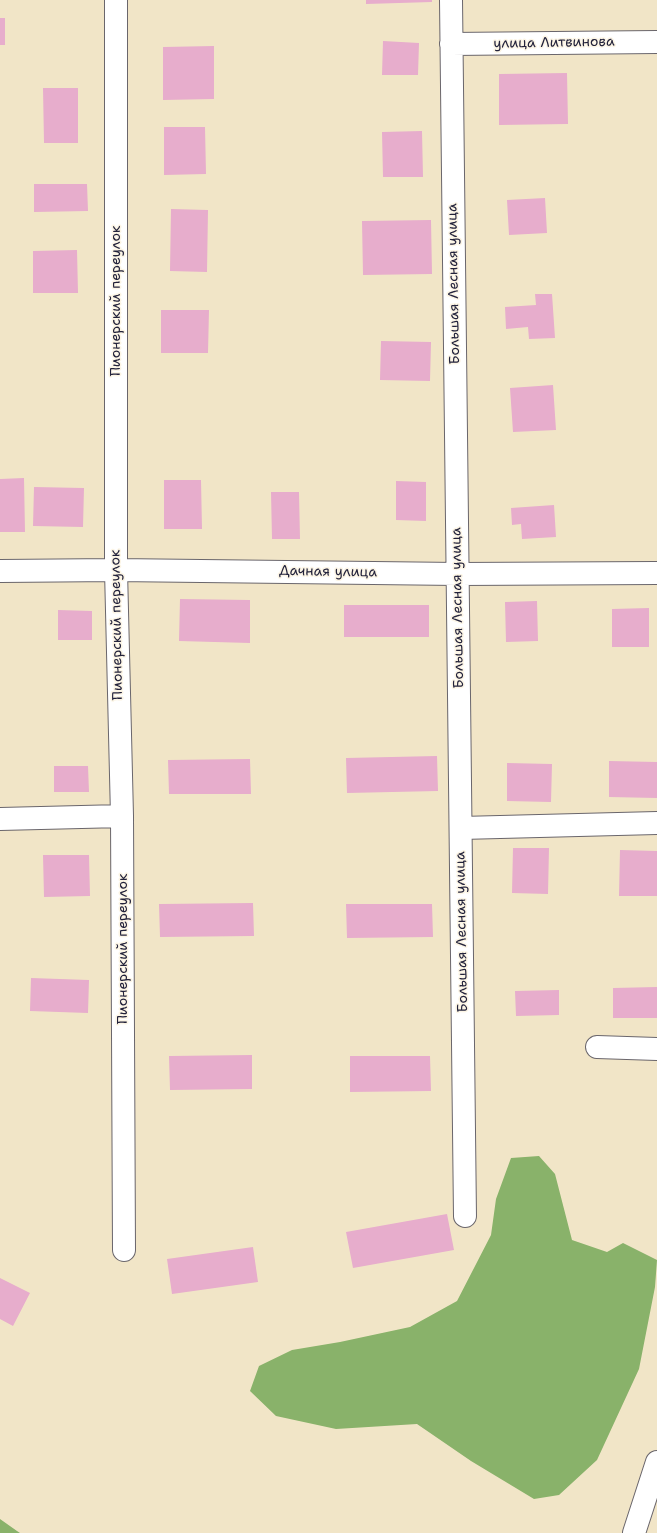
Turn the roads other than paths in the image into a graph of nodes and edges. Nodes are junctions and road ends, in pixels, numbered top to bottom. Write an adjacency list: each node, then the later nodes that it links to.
1 (116, 0): 5 (street, Пионерский переулок)
2 (450, 0): 4 (street, Большая Лесная улица)
3 (657, 42): 4 (street, улица Литвинова)
4 (451, 44): 8 (street, Большая Лесная улица)
5 (116, 570): 6 (street, Дачная улица); 8 (street, Дачная улица); 9 (street, Пионерский переулок)
6 (0, 571)
7 (657, 573): 8 (street, Дачная улица)
8 (458, 574): 12 (street, Большая Лесная улица)
9 (122, 816): 10 (street); 16 (street, Пионерский переулок)
10 (0, 819)
11 (657, 823): 12 (street)
12 (461, 828): 15 (street, Большая Лесная улица)
13 (597, 1047): 14 (street)
14 (657, 1049)
15 (465, 1216)
16 (124, 1250)
17 (657, 1462): 18 (street)
18 (634, 1533)

